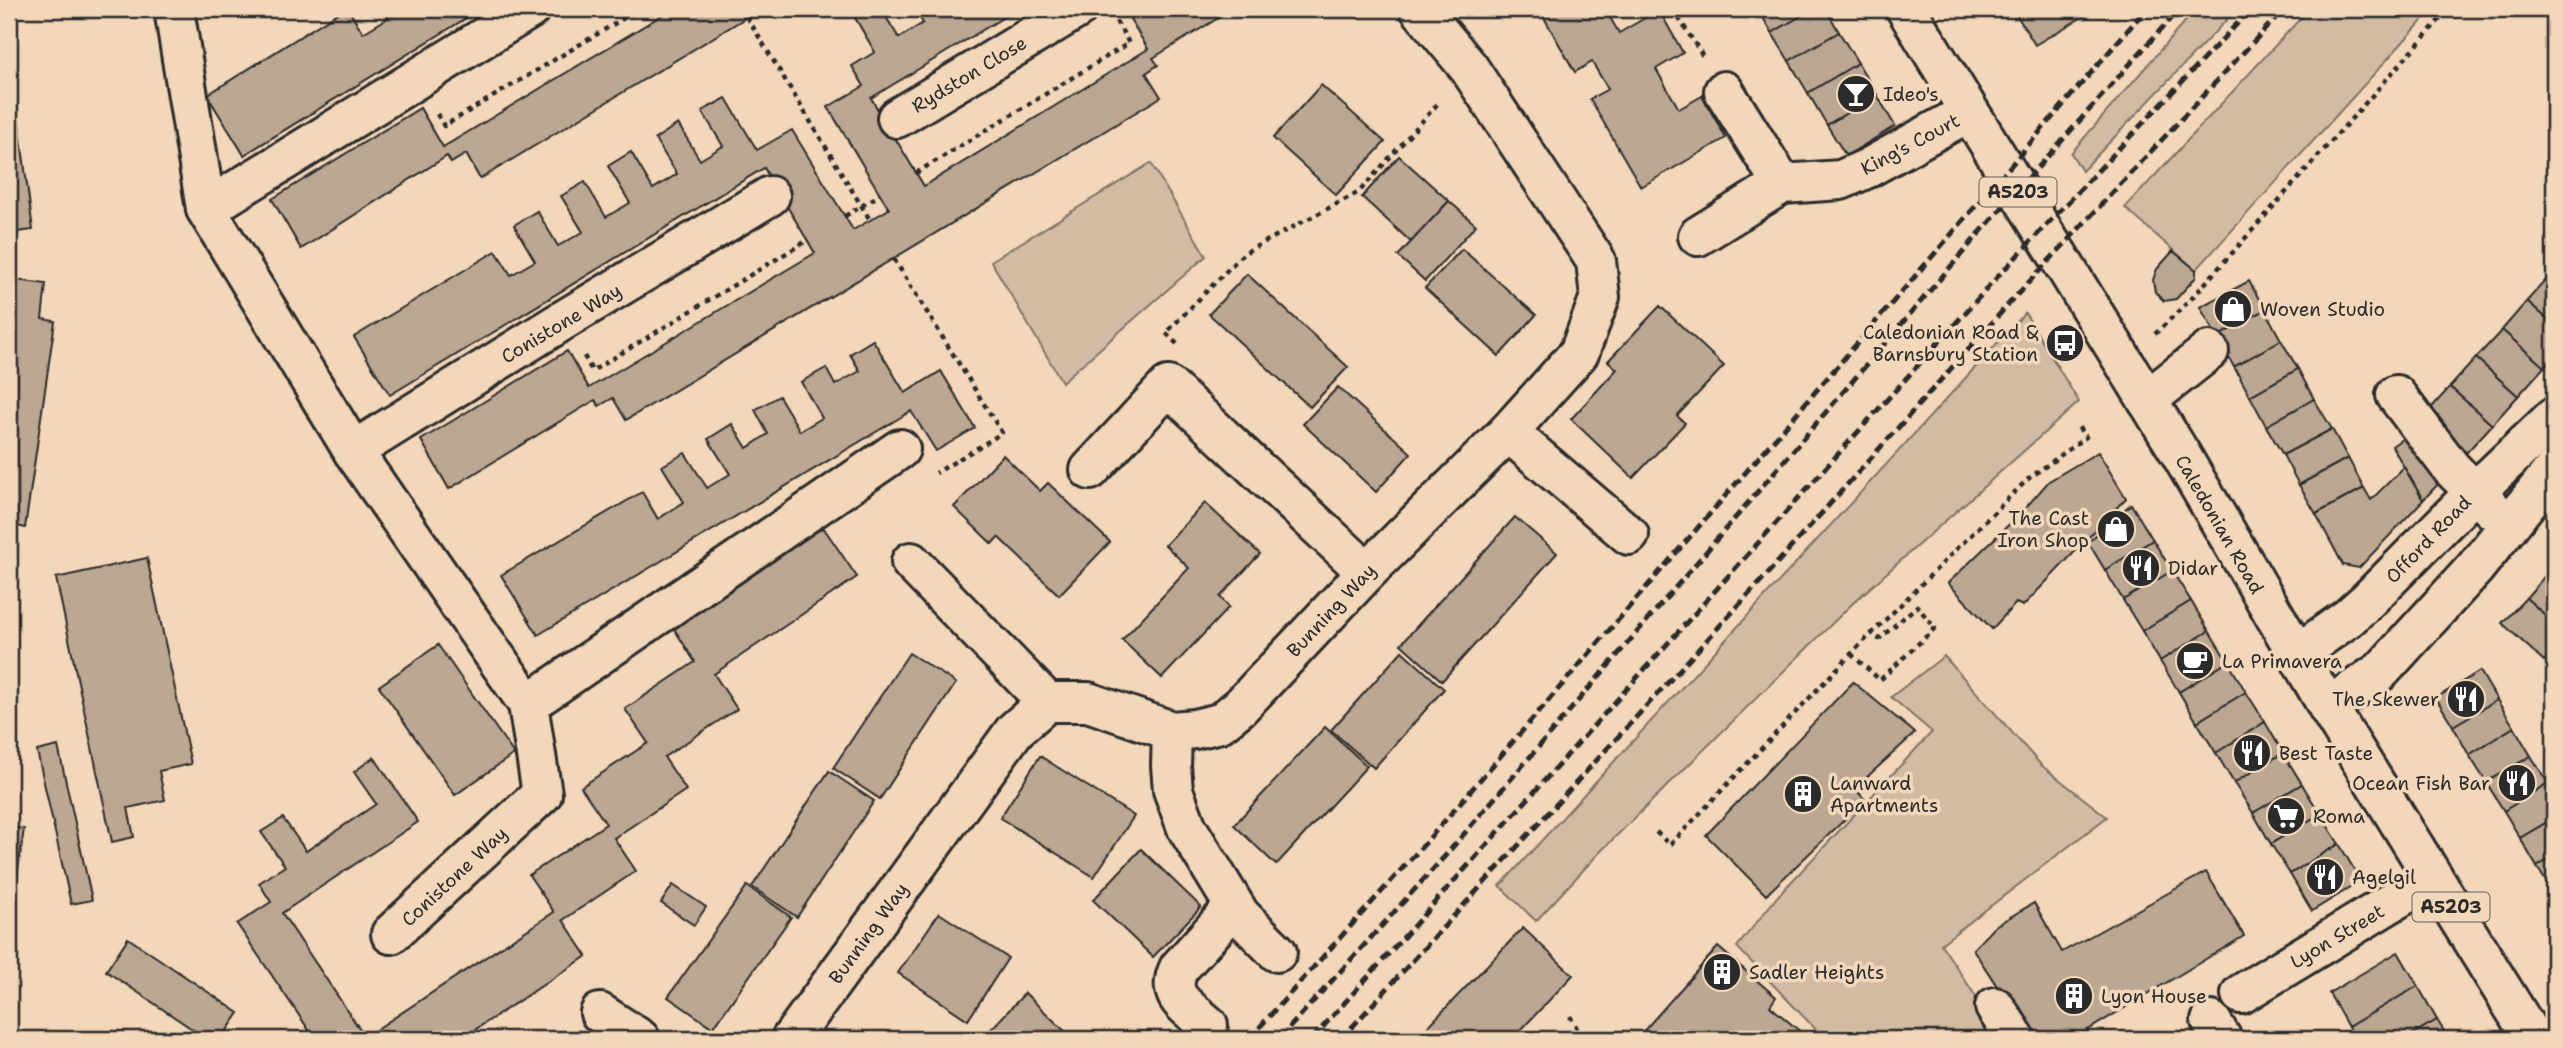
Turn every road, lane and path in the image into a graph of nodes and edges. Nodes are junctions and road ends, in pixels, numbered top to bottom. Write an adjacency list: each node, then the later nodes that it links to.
1 (174, 9): 21 (street, Conistone Way)
2 (530, 9): 12 (street)
3 (639, 9): 12 (path)
4 (1077, 9): 15 (street, Rydston Close)
5 (1420, 9): 11 (street, Bunning Way)
6 (1673, 9): 13 (path)
7 (1906, 9): 14 (street, Caledonian Road / A5203)
8 (2449, 9): 29 (path)
9 (747, 17): 20 (path)
10 (1115, 20): 16 (path)
11 (1469, 68): 30 (path); 35 (street, Bunning Way)
12 (415, 78): 21 (street)
13 (1724, 92): 17 (street)
14 (1969, 112): 17 (street, King's Court); 29 (street, Caledonian Road / A5203)
15 (897, 118)
16 (916, 173)
17 (1782, 184): 24 (street, King's Court)
18 (881, 194): 20 (path)
19 (771, 196): 27 (street, Conistone Way)
20 (861, 206): 22 (path); 23 (path)
21 (206, 209): 37 (street, Conistone Way)
22 (845, 216)
23 (870, 220)
24 (1698, 236)
25 (808, 240): 27 (path)
26 (894, 259): 36 (path)
27 (562, 321): 37 (street, Conistone Way)
28 (2209, 351): 32 (street)
29 (2125, 364): 32 (street, Caledonian Road / A5203)
30 (1168, 386): 39 (street); 44 (street)
31 (2396, 395): 40 (street)
32 (2147, 400): 47 (street, Caledonian Road / A5203)
33 (2554, 417): 40 (street, Offord Road)
34 (2076, 424): 45 (path)
35 (1508, 432): 42 (street); 44 (street, Bunning Way)
36 (900, 449): 49 (street)
37 (353, 451): 49 (street, Conistone Way)
38 (2554, 469): 41 (street)
39 (1090, 470)
40 (2474, 492): 41 (street); 47 (street, Offord Road)
41 (2510, 526): 50 (street)
42 (1629, 535)
43 (911, 562): 48 (street)
44 (1367, 572): 51 (street, Bunning Way)
45 (1872, 633): 46 (path); 46 (path)
46 (1851, 654): 52 (path)
47 (2297, 654): 50 (street, Caledonian Road / A5203)
48 (1047, 702): 51 (street, Bunning Way); 63 (street, Bunning Way)
49 (528, 704): 55 (street, Conistone Way)
50 (2328, 707): 53 (street, Caledonian Road / A5203)
51 (1172, 731): 54 (street)
52 (1656, 832)
53 (2433, 877): 57 (street, Lyon Street); 66 (street, Caledonian Road / A5203)
54 (1234, 907): 56 (street); 61 (street)
55 (391, 934)
56 (1277, 952)
57 (2241, 994)
58 (1995, 1007): 65 (street)
59 (600, 1013): 62 (street)
60 (1570, 1016): 64 (path)
61 (1208, 1025)
62 (640, 1039)
63 (791, 1039)
64 (1583, 1039)
65 (2016, 1039)
66 (2533, 1039)

